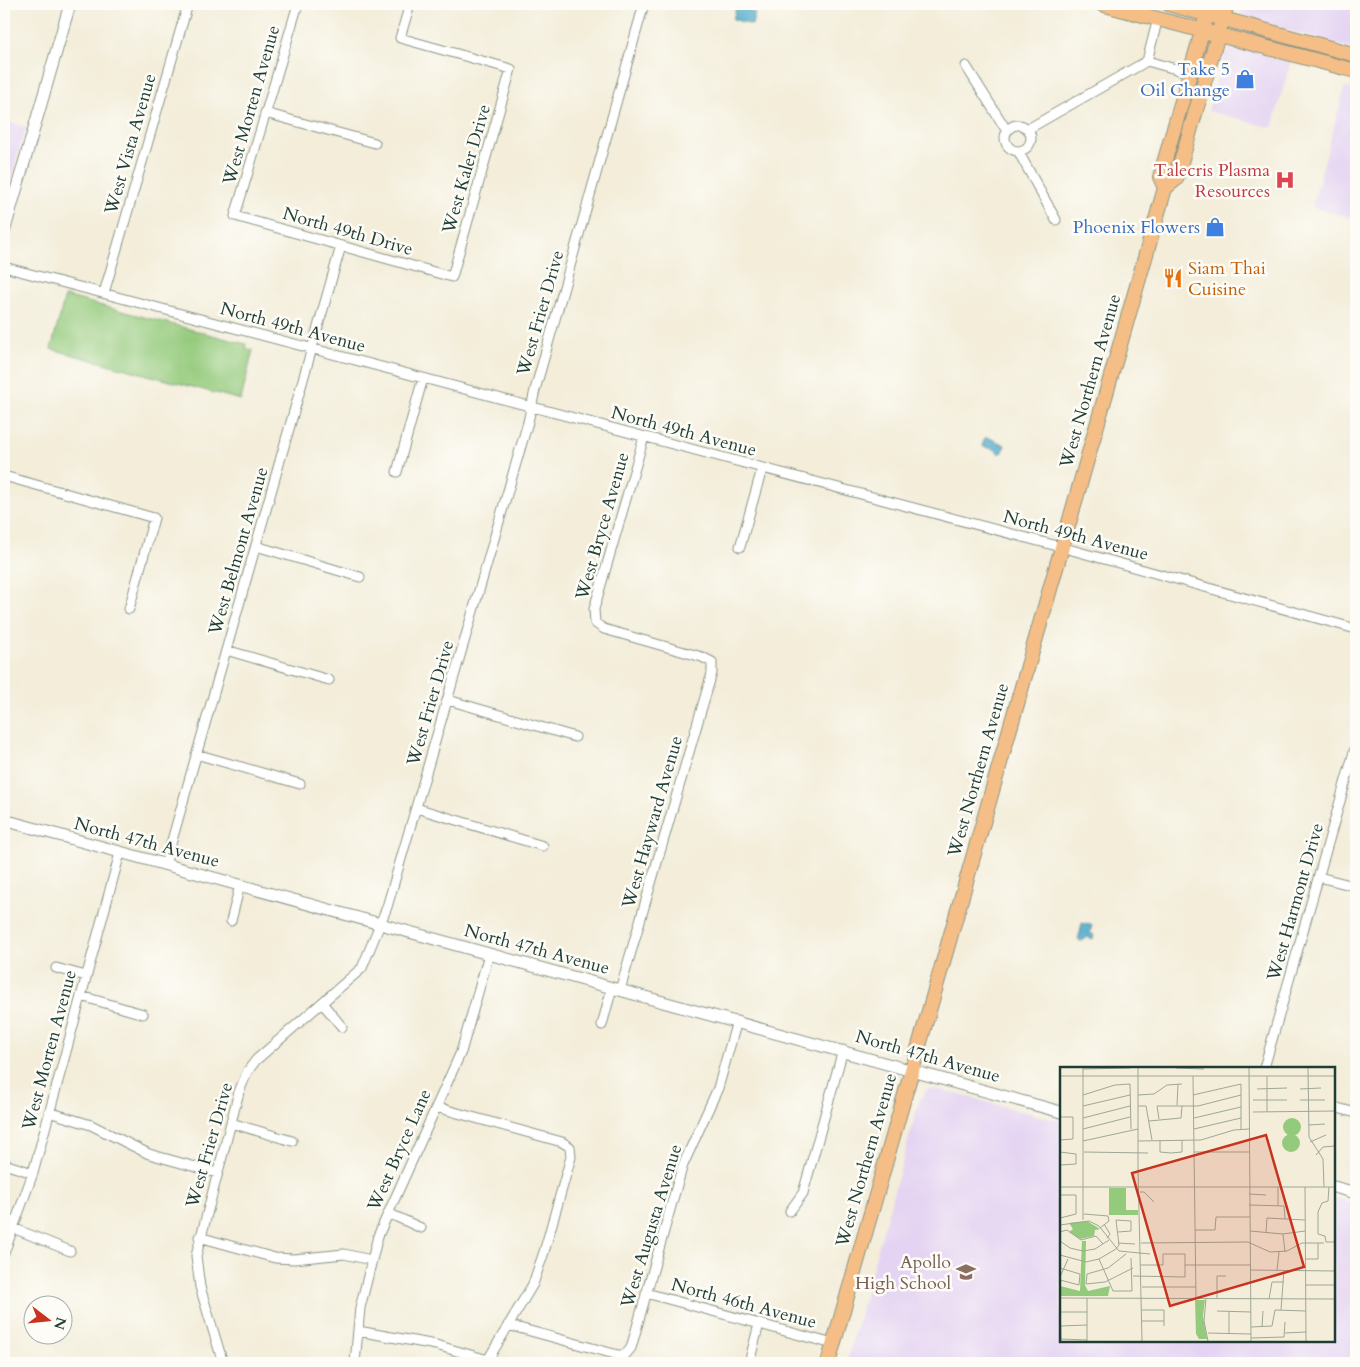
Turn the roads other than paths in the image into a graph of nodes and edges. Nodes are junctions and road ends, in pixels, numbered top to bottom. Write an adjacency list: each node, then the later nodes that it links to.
1 (70, 4): 27 (street)
2 (188, 4): 31 (street, West Vista Avenue)
3 (298, 4): 19 (street, West Morten Avenue)
4 (410, 4): 30 (street, West Kaler Drive)
5 (644, 4): 34 (street, West Frier Drive)
6 (1101, 4): 10 (main road)
7 (1168, 4): 9 (main road)
8 (1228, 4): 11 (main road, West Northern Avenue)
9 (1208, 9): 11 (main road); 12 (main road, West Northern Avenue)
10 (1158, 18): 12 (main road); 15 (street)
11 (1223, 18): 13 (main road, West Northern Avenue); 14 (main road)
12 (1203, 29): 13 (main road); 18 (main road, West Northern Avenue)
13 (1218, 34): 17 (main road); 24 (main road, West Northern Avenue)
14 (1356, 55)
15 (1147, 61): 18 (street); 20 (street)
16 (966, 66): 21 (street)
17 (1356, 71)
18 (1190, 74): 24 (main road, West Northern Avenue)
19 (265, 113): 22 (street); 25 (street, West Morten Avenue)
20 (1028, 129): 21 (street); 23 (street)
21 (1007, 131): 23 (street)
22 (375, 143)
23 (1018, 151): 26 (street)
24 (1165, 188): 41 (main road, West Northern Avenue)
25 (235, 216): 28 (street, North 49th Drive)
26 (1056, 220)
27 (4, 232)
28 (341, 246): 30 (street, North 49th Drive); 32 (street, West Belmont Avenue)
29 (4, 267): 31 (street, North 49th Avenue)
30 (452, 277)
31 (104, 293): 32 (street, North 49th Avenue)
32 (312, 349): 33 (street, North 49th Avenue); 39 (street, West Belmont Avenue)
33 (423, 378): 34 (street, North 49th Avenue); 37 (street)
34 (531, 408): 35 (street, North 49th Avenue); 48 (street, West Frier Drive)
35 (644, 437): 36 (street, North 49th Avenue); 46 (street, West Bryce Avenue)
36 (762, 469): 40 (street); 41 (street, North 49th Avenue)
37 (397, 472)
38 (4, 476): 43 (street)
39 (256, 546): 42 (street); 45 (street, West Belmont Avenue)
40 (740, 547)
41 (1061, 548): 44 (street, North 49th Avenue); 75 (main road, West Northern Avenue)
42 (360, 577)
43 (128, 609)
44 (1356, 629)
45 (226, 650): 47 (street); 51 (street, West Belmont Avenue)
46 (712, 662): 66 (street, West Hayward Avenue)
47 (329, 680)
48 (448, 700): 49 (street); 53 (street, West Frier Drive)
49 (575, 737)
50 (1356, 746): 58 (street, West Harmont Drive)
51 (196, 754): 52 (street); 57 (street, West Belmont Avenue)
52 (300, 784)
53 (416, 808): 55 (street); 62 (street, West Frier Drive)
54 (4, 820): 56 (street, North 47th Avenue)
55 (543, 846)
56 (120, 853): 57 (street, North 47th Avenue); 65 (street, West Morten Avenue)
57 (165, 865): 59 (street, North 47th Avenue)
58 (1319, 877): 60 (street); 74 (street, West Harmont Drive)
59 (240, 886): 61 (street); 62 (street, North 47th Avenue)
60 (1354, 886)
61 (231, 921)
62 (380, 924): 63 (street, North 47th Avenue); 68 (street, West Frier Drive)
63 (489, 954): 66 (street, North 47th Avenue); 77 (street, West Bryce Lane)
64 (56, 968): 65 (street)
65 (86, 976): 67 (street, West Morten Avenue)
66 (616, 989): 70 (street, North 47th Avenue); 71 (street, West Hayward Avenue)
67 (81, 996): 69 (street); 78 (street, West Morten Avenue)
68 (323, 1004): 72 (street); 81 (street, West Frier Drive)
69 (142, 1014)
70 (737, 1021): 73 (street, North 47th Avenue); 96 (street, West Augusta Avenue)
71 (602, 1025)
72 (342, 1026)
73 (843, 1050): 75 (street, North 47th Avenue); 88 (street)
74 (1264, 1067)
75 (911, 1069): 79 (street, North 47th Avenue); 100 (main road, West Northern Avenue)
76 (1335, 1107): 80 (street)
77 (436, 1108): 89 (street, West Bryce Lane); 98 (street)
78 (49, 1112): 84 (street, West Morten Avenue); 85 (street)
79 (1060, 1112)
80 (1356, 1114)
81 (231, 1123): 82 (street); 85 (street, West Frier Drive)
82 (292, 1141)
83 (4, 1164): 84 (street)
84 (33, 1172): 90 (street, West Morten Avenue)
85 (217, 1174): 92 (street, West Frier Drive)
86 (1335, 1187): 87 (street)
87 (1356, 1193)
88 (790, 1211)
89 (388, 1213): 91 (street); 95 (street, West Bryce Lane)
90 (13, 1228): 93 (street); 94 (street, West Morten Avenue)
91 (421, 1228)
92 (199, 1237): 95 (street); 102 (street, West Frier Drive)
93 (70, 1251)
94 (4, 1253)
95 (371, 1260): 99 (street, West Bryce Lane)
96 (646, 1293): 97 (street, North 46th Avenue); 98 (street, West Augusta Avenue)
97 (760, 1324): 100 (street, North 46th Avenue); 104 (street)
98 (508, 1325): 101 (street)
99 (358, 1331): 101 (street); 103 (street, West Bryce Lane)
100 (834, 1344): 105 (main road, West Northern Avenue)
101 (487, 1361)
102 (223, 1363)
103 (355, 1363)
104 (749, 1363)
105 (828, 1363)

